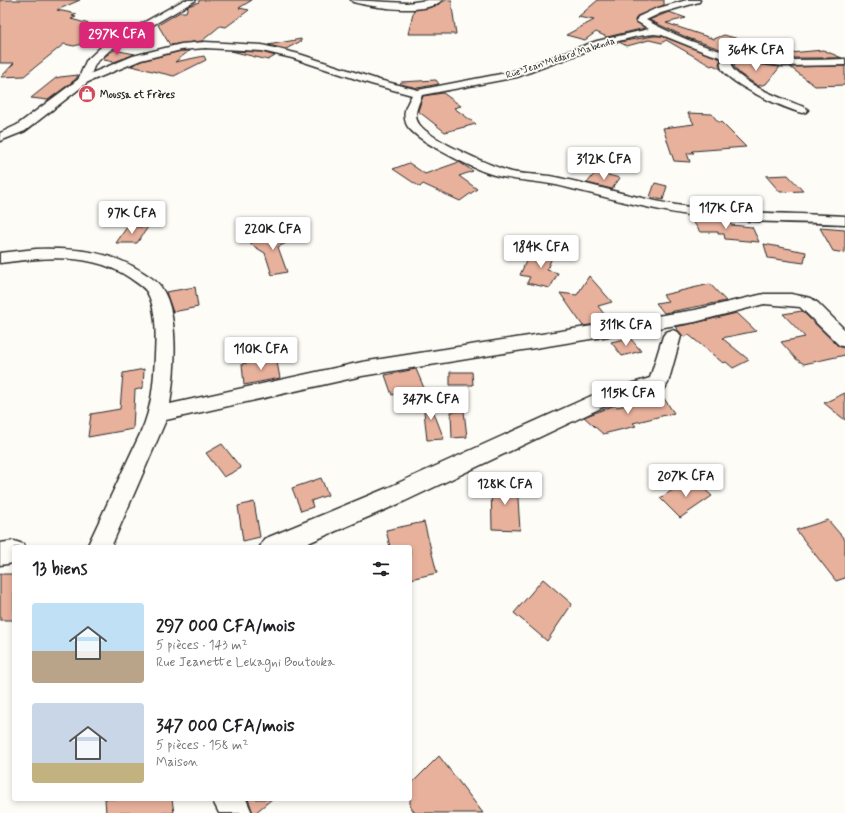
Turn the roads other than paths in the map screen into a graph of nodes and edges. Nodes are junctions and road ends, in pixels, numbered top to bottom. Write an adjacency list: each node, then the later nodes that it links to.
1 (191, 0): 8 (street)
2 (356, 0): 3 (street)
3 (437, 0)
4 (696, 0): 5 (street)
5 (660, 31): 6 (street, Rue Jean Médard Mabenda); 9 (street, Rue Jean Médard Mabenda)
6 (732, 57): 7 (street, Rue Jean Médard Mabenda); 10 (street)
7 (845, 62)
8 (84, 80): 9 (street); 11 (street)
9 (418, 93): 12 (street)
10 (802, 110)
11 (0, 138)
12 (845, 220)
13 (0, 258): 16 (street)
14 (672, 336): 18 (street)
15 (845, 341): 16 (street)
16 (158, 414): 17 (street)
17 (100, 545)
18 (277, 545)
19 (12, 552): 20 (street)
20 (0, 554)
21 (229, 801): 22 (street)
22 (236, 813)

